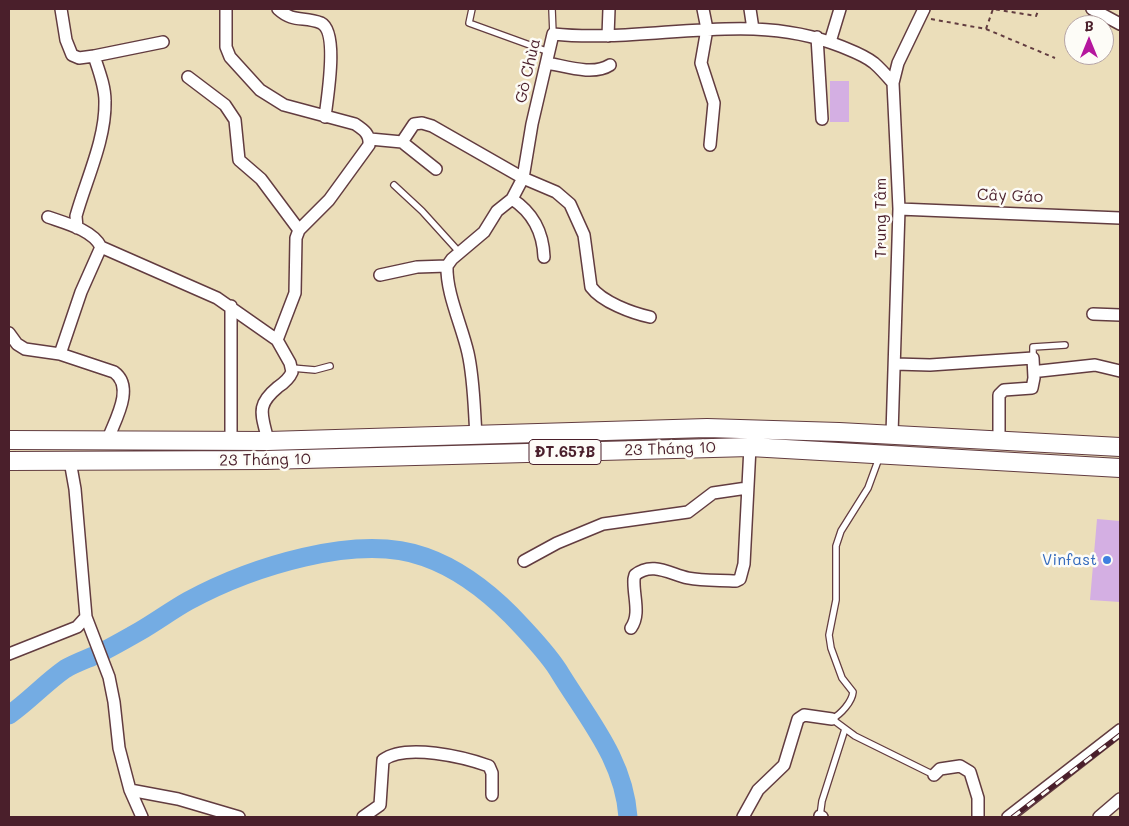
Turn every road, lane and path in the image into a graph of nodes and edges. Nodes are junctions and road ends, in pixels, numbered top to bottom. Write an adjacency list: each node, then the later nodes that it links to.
1 (61, 9): 22 (street)
2 (226, 9): 28 (street)
3 (278, 9): 28 (street)
4 (472, 9): 23 (lane)
5 (552, 9): 17 (lane)
6 (609, 9): 18 (street)
7 (703, 9): 14 (street)
8 (750, 9): 15 (street)
9 (840, 9): 21 (street)
10 (1039, 9): 16 (path)
11 (1092, 9): 13 (street)
12 (922, 13): 16 (path); 27 (street, Trung Tâm)
13 (1120, 24)
14 (707, 29): 15 (street, Gò Chùa); 18 (street, Gò Chùa); 32 (street)
15 (752, 29): 19 (street, Gò Chùa)
16 (986, 29): 24 (path)
17 (553, 34): 18 (street, Gò Chùa); 23 (street, Gò Chùa)
18 (608, 36)
19 (817, 37): 21 (street, Gò Chùa); 29 (street)
20 (163, 42): 22 (street)
21 (830, 42): 27 (street, Gò Chùa)
22 (94, 56): 40 (street)
23 (548, 57): 25 (street); 34 (street, Gò Chùa)
24 (1055, 58)
25 (610, 65)
26 (188, 77): 41 (street)
27 (893, 83): 37 (street, Trung Tâm)
28 (325, 117): 30 (street)
29 (822, 119)
30 (370, 139): 31 (street); 41 (street)
31 (402, 142): 33 (street); 34 (street)
32 (710, 145)
33 (436, 170)
34 (523, 178): 36 (street, Gò Chùa); 50 (street)
35 (394, 185): 43 (lane)
36 (512, 198): 43 (street, Gò Chùa); 44 (street)
37 (899, 209): 39 (street, Cây Gáo); 56 (street, Trung Tâm)
38 (48, 217): 40 (street)
39 (1120, 218)
40 (76, 228): 42 (street)
41 (299, 230): 52 (street)
42 (101, 248): 47 (street); 54 (street)
43 (460, 253): 45 (street, Gò Chùa)
44 (544, 256)
45 (447, 266): 46 (street); 62 (street)
46 (380, 275)
47 (230, 306): 52 (street); 66 (street)
48 (1094, 314): 49 (street)
49 (1120, 315)
50 (650, 317)
51 (9, 333): 54 (street)
52 (277, 340): 58 (street)
53 (1065, 345): 55 (lane)
54 (60, 354): 64 (street)
55 (1033, 358): 56 (street); 67 (street)
56 (896, 364): 61 (street, Trung Tâm)
57 (330, 366): 58 (lane)
58 (292, 368): 68 (street)
59 (1040, 371): 60 (street)
60 (1120, 371)
61 (892, 434): 62 (main road, 23 Tháng 10 / ĐT.657B); 67 (main road, 23 Tháng 10 / ĐT.657B); 71 (main road)
62 (476, 435): 68 (main road, 23 Tháng 10 / ĐT.657B)
63 (70, 439): 64 (main road, 23 Tháng 10 / ĐT.657B); 65 (main road, 23 Tháng 10 / ĐT.657B); 73 (main road)
64 (108, 439): 66 (main road, 23 Tháng 10 / ĐT.657B)
65 (9, 440)
66 (231, 440): 68 (main road, 23 Tháng 10 / ĐT.657B)
67 (999, 440): 70 (main road, 23 Tháng 10 / ĐT.657B)
68 (268, 441)
69 (750, 447): 71 (main road, 23 Tháng 10 / ĐT.657B); 73 (main road, 23 Tháng 10 / ĐT.657B); 75 (street)
70 (1120, 447)
71 (886, 454): 74 (main road, 23 Tháng 10 / ĐT.657B); 80 (lane)
72 (9, 461): 73 (main road, 23 Tháng 10 / ĐT.657B)
73 (70, 461): 77 (street)
74 (1120, 468)
75 (747, 488): 76 (street); 78 (street)
76 (524, 561)
77 (86, 617): 79 (street); 84 (street)
78 (631, 628)
79 (9, 654)
80 (832, 719): 81 (lane); 90 (street)
81 (845, 729): 83 (lane); 91 (lane)
82 (1120, 730): 93 (street)
83 (934, 775): 92 (street)
84 (130, 790): 87 (street); 88 (street)
85 (492, 794): 89 (street)
86 (1120, 799): 94 (street)
87 (142, 817)
88 (239, 817)
89 (363, 817)
90 (744, 817)
91 (821, 817)
92 (978, 817)
93 (1008, 817)
94 (1099, 817)

